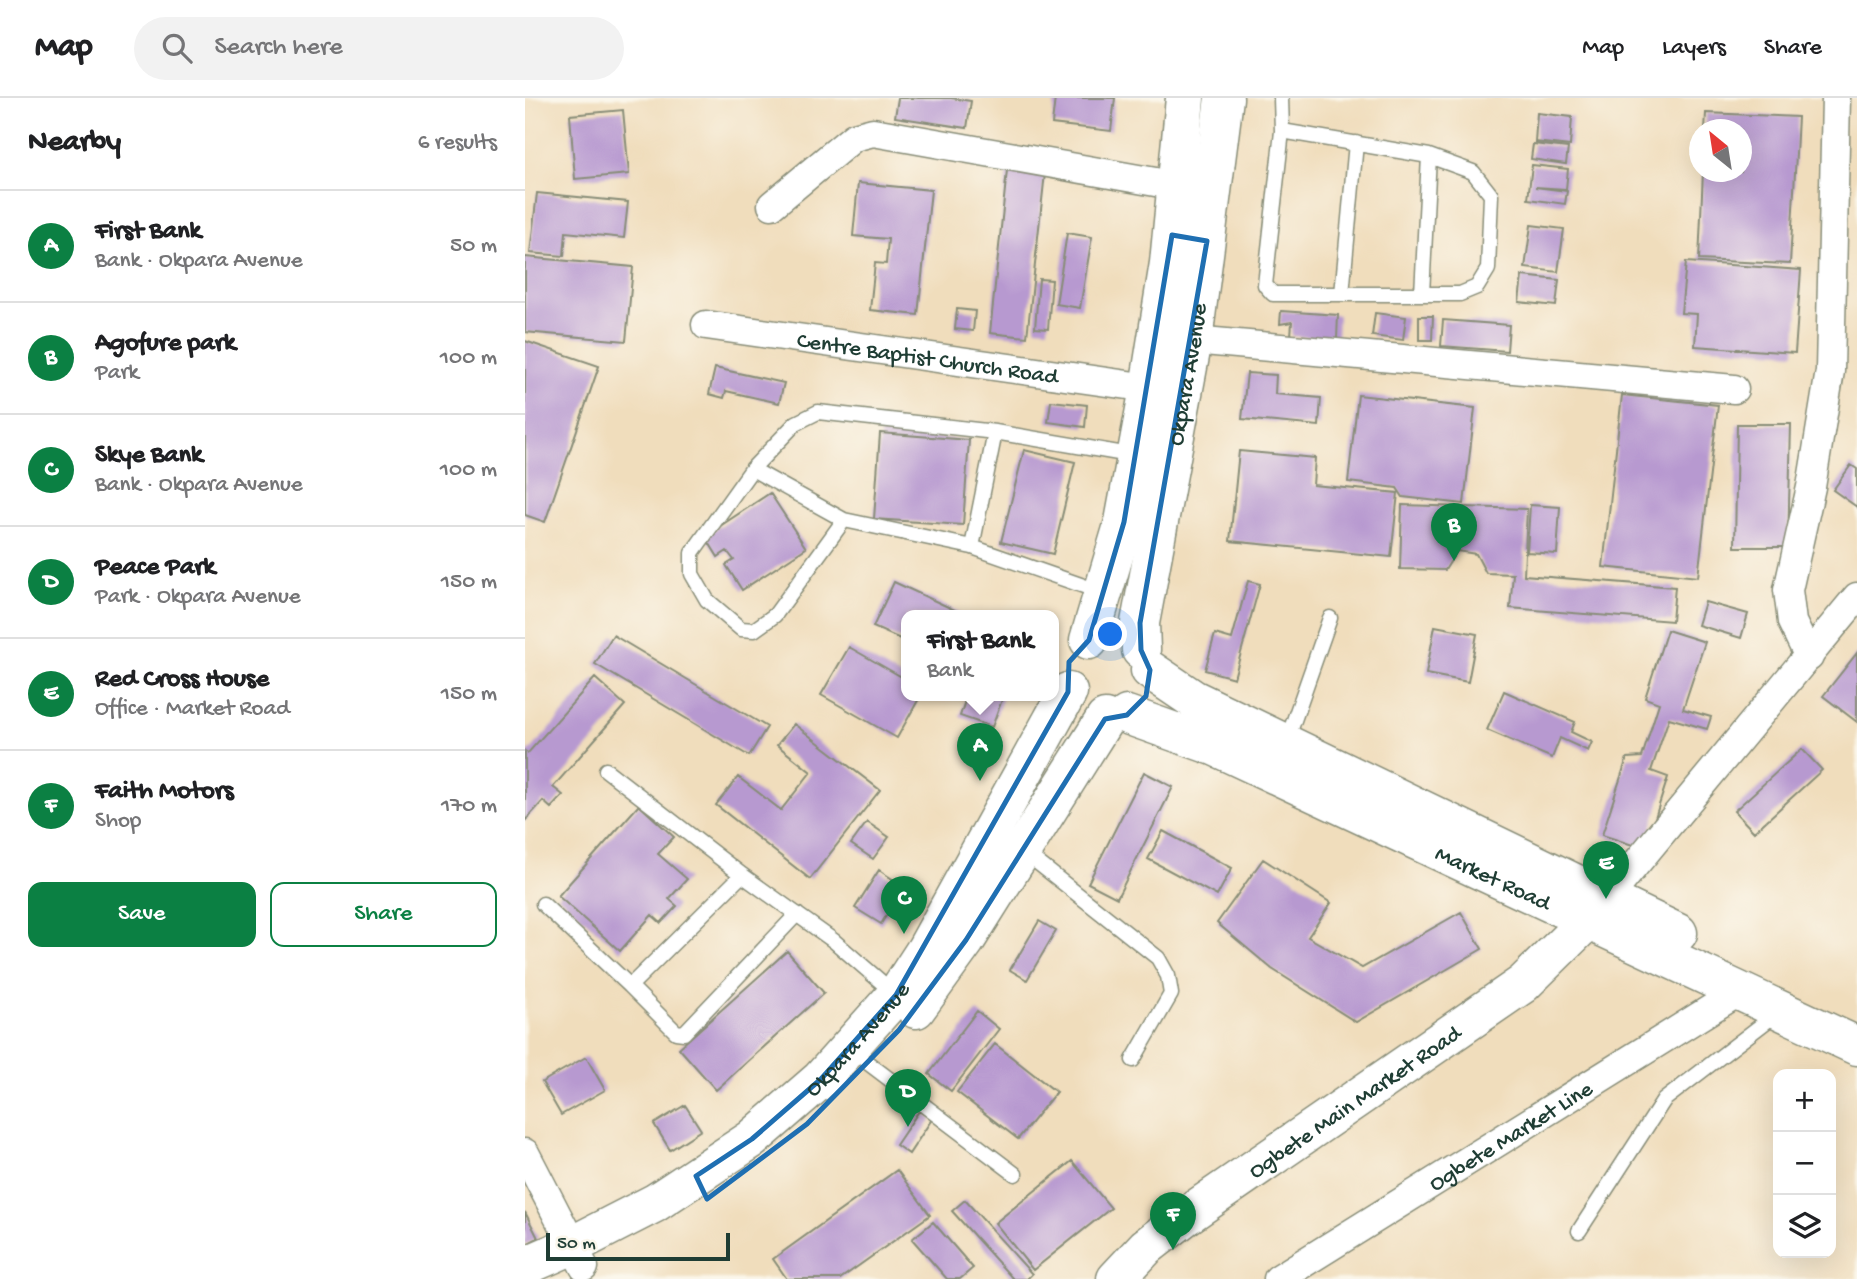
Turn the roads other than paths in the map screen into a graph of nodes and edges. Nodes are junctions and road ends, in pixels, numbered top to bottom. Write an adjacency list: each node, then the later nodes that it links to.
1 (1185, 98): 8 (main road, Okpara Avenue)
2 (1224, 98): 10 (main road, Okpara Avenue)
3 (1281, 98): 5 (lane)
4 (1836, 98): 26 (street)
5 (1282, 131): 6 (lane); 11 (lane)
6 (1356, 143): 7 (lane); 11 (lane)
7 (1429, 156): 12 (lane); 12 (lane)
8 (1178, 186): 9 (street); 10 (main road, Okpara Avenue)
9 (772, 205)
10 (1190, 238): 14 (main road, Okpara Avenue); 15 (main road, Okpara Avenue)
11 (1342, 294): 12 (lane)
12 (1422, 294)
13 (706, 325): 15 (street, Centre Baptist Church Road)
14 (1193, 340): 16 (street); 27 (main road, Okpara Avenue)
15 (1149, 388): 18 (main road, Okpara Avenue)
16 (1734, 389)
17 (995, 432): 18 (lane); 19 (lane); 21 (lane)
18 (1136, 456): 22 (main road, Okpara Avenue)
19 (752, 468): 20 (lane); 20 (lane)
20 (844, 520): 21 (lane)
21 (972, 547): 22 (lane)
22 (1103, 593): 25 (main road, Okpara Avenue)
23 (1857, 597): 26 (street)
24 (1330, 618): 30 (lane)
25 (1089, 640): 27 (main road); 28 (main road)
26 (1809, 657): 35 (street)
27 (1146, 660): 29 (main road); 30 (main road, Market Road)
28 (1068, 692): 29 (main road); 32 (main road, Okpara Avenue)
29 (1116, 717): 32 (main road, Okpara Avenue); 35 (main road, Market Road)
30 (1285, 745): 35 (main road, Market Road)
31 (606, 770): 33 (lane)
32 (1006, 842): 39 (main road, Okpara Avenue); 43 (lane)
33 (742, 874): 36 (lane); 37 (lane)
34 (543, 904): 37 (lane)
35 (1597, 910): 38 (main road, Market Road); 41 (main road, Market Road); 51 (main road, Ogbete Main Market Road)
36 (797, 914): 37 (lane); 39 (lane)
37 (630, 986)
38 (1740, 991): 40 (main road, Market Road); 52 (street, Ogbete Market Line)
39 (907, 1001): 44 (main road, Okpara Avenue); 47 (main road, Okpara Avenue)
40 (1780, 1010): 42 (main road, Market Road); 48 (lane)
41 (1857, 1017)
42 (1857, 1046)
43 (1133, 1060)
44 (868, 1063): 46 (lane); 47 (main road, Okpara Avenue)
45 (525, 1153): 49 (street)
46 (1015, 1174)
47 (701, 1188): 49 (main road, Okpara Avenue)
48 (1579, 1231)
49 (572, 1264): 50 (main road, Okpara Avenue)
50 (525, 1266)
51 (1116, 1279)
52 (1279, 1279)

